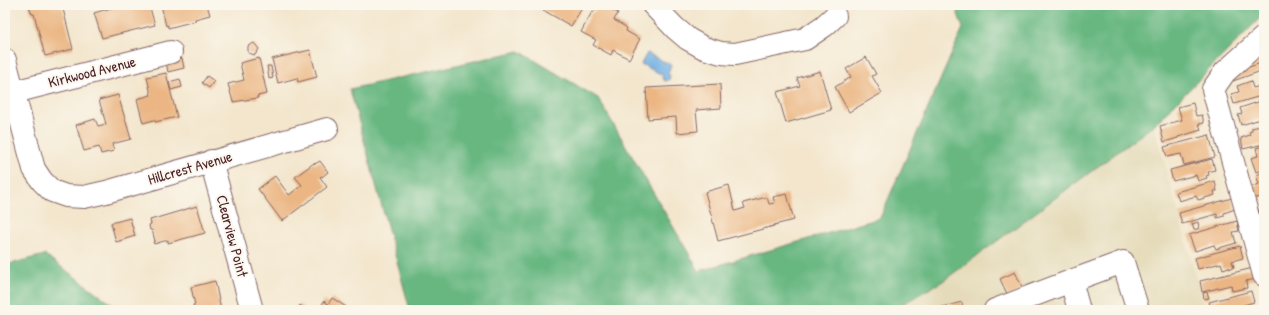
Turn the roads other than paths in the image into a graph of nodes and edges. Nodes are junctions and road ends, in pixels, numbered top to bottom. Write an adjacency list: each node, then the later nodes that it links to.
1 (653, 5): 2 (street)
2 (835, 16)
3 (1264, 37): 9 (street)
4 (171, 52): 6 (street, Kirkwood Avenue)
5 (5, 60): 6 (street)
6 (14, 92): 8 (street, Hillcrest Avenue)
7 (327, 129): 8 (street, Hillcrest Avenue)
8 (211, 161): 11 (street, Clearview Point)
9 (1264, 275)
10 (1071, 281): 12 (street); 13 (street); 14 (street)
11 (252, 310)
12 (995, 310)
13 (1079, 310)
14 (1138, 310)

